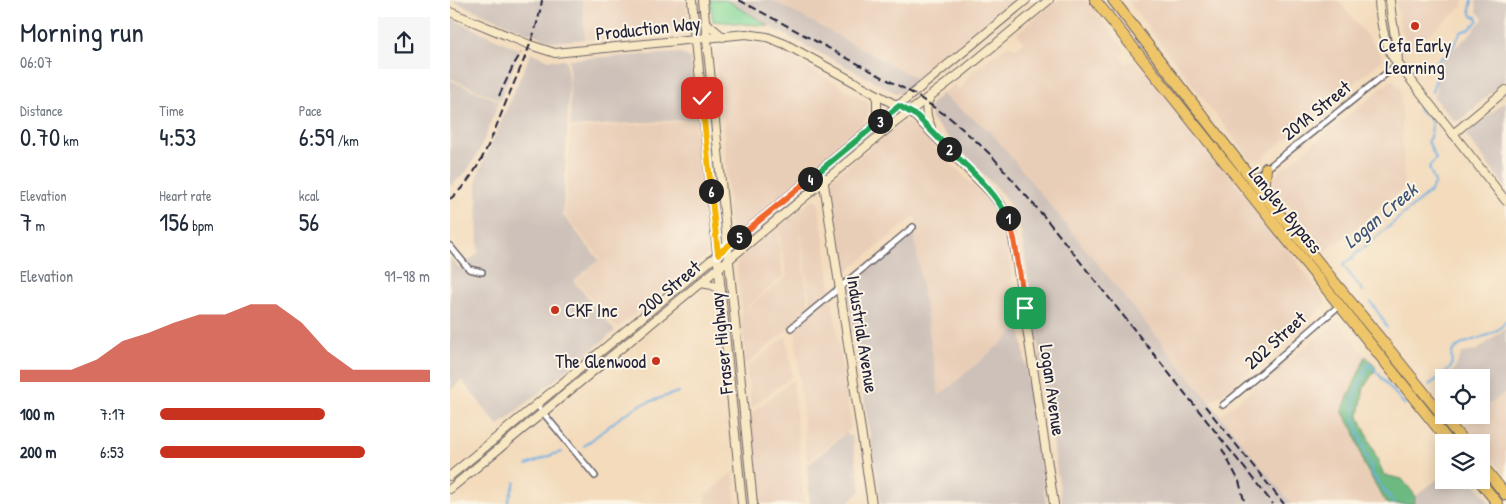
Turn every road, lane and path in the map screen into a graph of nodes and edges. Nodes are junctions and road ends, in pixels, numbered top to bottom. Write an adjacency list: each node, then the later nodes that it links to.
1 (692, 0): 13 (main road, Fraser Highway)
2 (703, 0): 10 (main road, Fraser Highway)
3 (1026, 0): 18 (main road, 200 Street)
4 (1050, 0): 17 (main road, 200 Street)
5 (1094, 0): 25 (highway, Langley Bypass)
6 (1113, 0): 26 (highway, Langley Bypass)
7 (1379, 0): 14 (main road)
8 (1390, 0): 14 (main road)
9 (450, 12): 13 (main road, Production Way)
10 (705, 22): 11 (main road); 12 (main road, Fraser Highway)
11 (723, 37): 12 (main road, Production Way); 16 (main road, Production Way)
12 (707, 39): 13 (main road, Production Way); 32 (main road, Fraser Highway)
13 (697, 40): 33 (main road, Fraser Highway)
14 (1398, 64): 22 (main road); 23 (street, 201A Street)
15 (1506, 90): 22 (main road)
16 (877, 95): 18 (main road, Production Way); 20 (main road)
17 (930, 97): 19 (main road, 200 Street); 21 (main road)
18 (899, 106): 19 (main road, Production Way); 20 (main road, 200 Street)
19 (909, 111): 21 (main road, Logan Avenue); 27 (main road, 200 Street)
20 (877, 123): 24 (main road, 200 Street)
21 (934, 133): 57 (main road, Logan Avenue)
22 (1453, 134): 29 (main road)
23 (1266, 168): 26 (street, 201A Street); 28 (highway)
24 (822, 169): 27 (main road, Industrial Avenue); 32 (main road, 200 Street)
25 (1237, 178): 26 (highway); 41 (highway, Langley Bypass)
26 (1251, 178): 28 (highway, Langley Bypass)
27 (824, 181): 34 (main road, 200 Street); 38 (main road, Industrial Avenue)
28 (1264, 195): 40 (highway, Langley Bypass)
29 (1506, 201)
30 (913, 227): 38 (street)
31 (450, 246): 36 (street)
32 (728, 246): 33 (main road, 200 Street); 34 (main road, Fraser Highway)
33 (718, 254): 35 (main road, Fraser Highway); 43 (main road, 200 Street)
34 (729, 259): 35 (main road, 200 Street); 55 (main road, Fraser Highway)
35 (719, 267): 37 (main road, 200 Street); 39 (main road, Fraser Highway)
36 (482, 272)
37 (701, 282): 39 (main road); 45 (main road, 200 Street)
38 (840, 288): 42 (street); 56 (main road, Industrial Avenue)
39 (721, 290): 54 (main road, Fraser Highway)
40 (1348, 298): 41 (street, 202 Street); 47 (highway, Langley Bypass)
41 (1340, 305): 44 (street, 202 Street); 46 (highway, Langley Bypass)
42 (791, 328)
43 (536, 404): 45 (street); 49 (main road, 200 Street)
44 (1223, 406)
45 (543, 413): 50 (street); 51 (main road, 200 Street)
46 (1443, 434)
47 (1458, 434)
48 (1490, 475): 53 (highway)
49 (450, 476)
50 (595, 476)
51 (450, 489)
52 (1486, 489): 58 (highway)
53 (1506, 495)
54 (742, 504)
55 (753, 504)
56 (872, 504)
57 (1054, 504)
58 (1498, 504)

